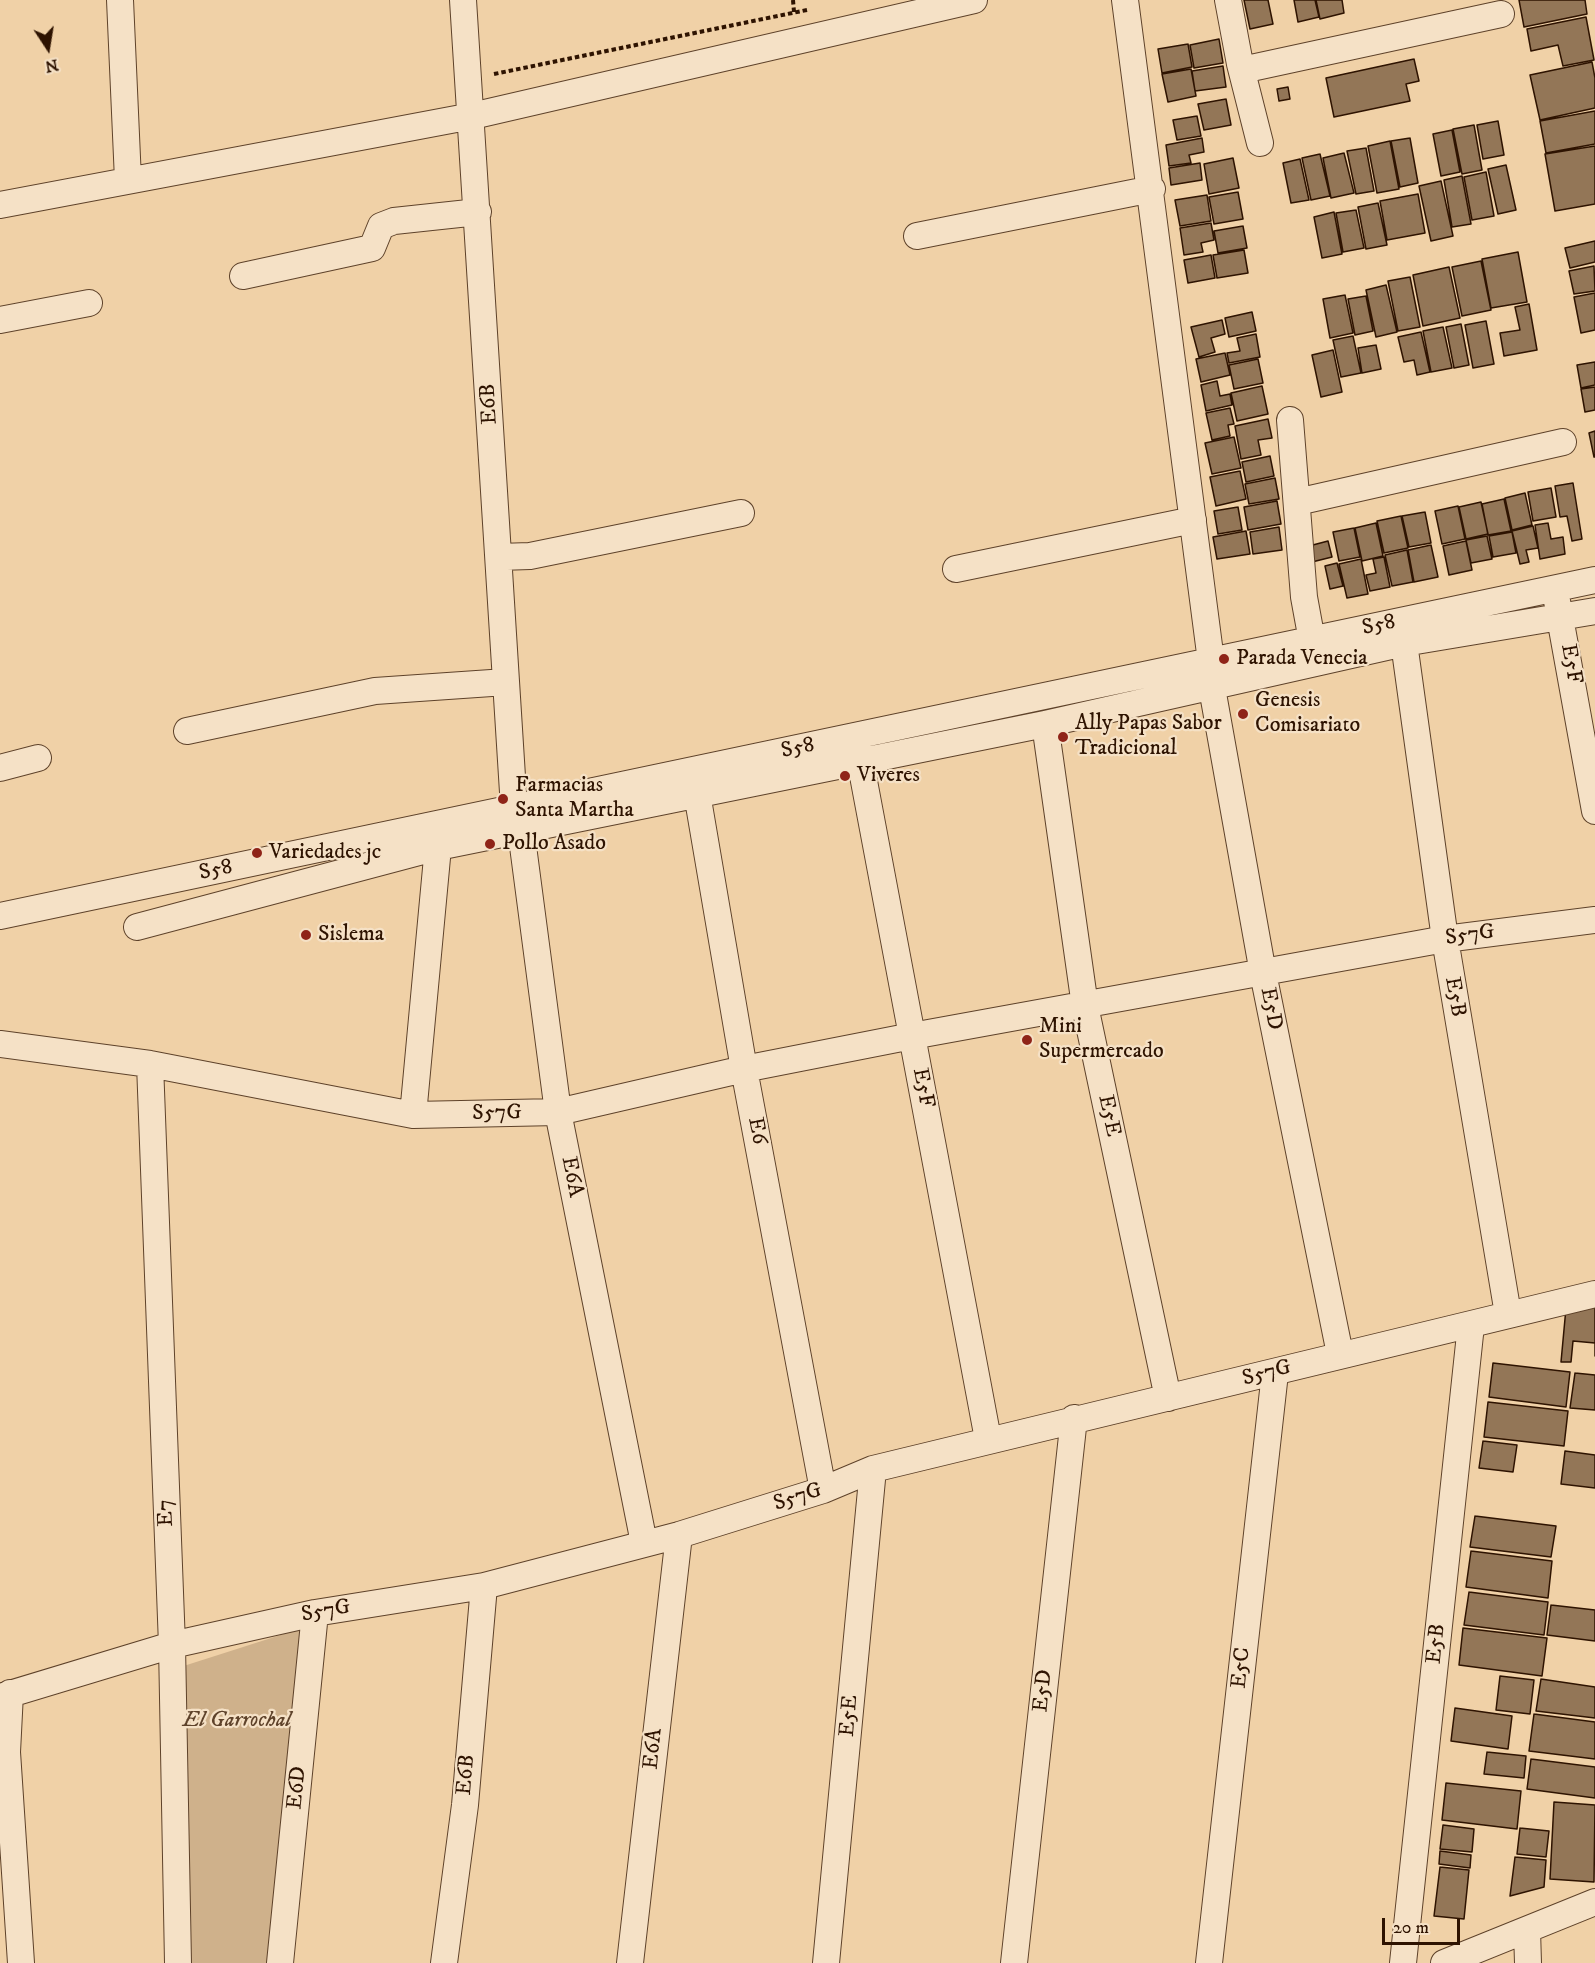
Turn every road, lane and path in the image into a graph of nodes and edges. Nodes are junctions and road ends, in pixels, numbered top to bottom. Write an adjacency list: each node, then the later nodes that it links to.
1 (120, 0): 14 (street)
2 (463, 0): 11 (street, E6B)
3 (793, 0): 8 (path)
4 (974, 0): 12 (street)
5 (1125, 0): 15 (street, E5D)
6 (1228, 0): 10 (street)
7 (814, 8): 8 (path)
8 (794, 12): 11 (path)
9 (1501, 14): 10 (street)
10 (1242, 70): 13 (street)
11 (469, 79): 12 (street, E6B)
12 (472, 116): 14 (street); 17 (street, E6B)
13 (1260, 143)
14 (129, 180): 16 (street)
15 (1152, 189): 18 (street); 26 (street, E5D)
16 (0, 205)
17 (478, 212): 19 (street); 27 (street, E6B)
18 (917, 236)
19 (243, 276)
20 (89, 303): 21 (street)
21 (0, 320)
22 (1290, 420): 24 (street)
23 (1563, 442): 24 (street)
24 (1297, 502): 34 (street)
25 (741, 513): 27 (street)
26 (1193, 520): 28 (street); 35 (street, E5D)
27 (499, 557): 36 (street, E6B)
28 (956, 569)
29 (1595, 580): 30 (street, S58)
30 (1554, 589): 32 (street, E5F); 34 (street, S58)
31 (1595, 611): 32 (street, S58)
32 (1562, 618): 33 (street, S58); 44 (street, E5F)
33 (1404, 643): 34 (street, S58); 50 (street, E5B)
34 (1314, 652): 35 (street, S58); 37 (street, S58)
35 (1211, 662): 37 (street, E5D); 40 (street, S58)
36 (506, 682): 39 (street); 45 (street, E6B)
37 (1212, 688): 38 (street, S58); 51 (street, E5D)
38 (1045, 724): 40 (street, S58); 52 (street, E5E)
39 (188, 730)
40 (858, 748): 43 (street, S58); 53 (street, E5F)
41 (38, 758): 42 (street)
42 (0, 768)
43 (695, 782): 45 (street, S58); 56 (street, E6)
44 (1595, 811)
45 (518, 820): 46 (street, S58); 57 (street, E6A)
46 (437, 836): 47 (street, S58); 49 (street, S58); 58 (street)
47 (0, 916)
48 (1595, 920): 50 (street, S57G)
49 (137, 927)
50 (1445, 939): 51 (street, S57G); 60 (street, E5B)
51 (1263, 973): 52 (street, S57G); 62 (street, E5D)
52 (1085, 1006): 53 (street, S57G); 64 (street, E5E)
53 (912, 1036): 56 (street, S57G); 66 (street, E5F)
54 (0, 1044): 55 (street, S57G)
55 (150, 1064): 58 (street, S57G); 73 (street, E7)
56 (744, 1069): 57 (street, S57G); 68 (street, E6)
57 (558, 1112): 58 (street, S57G); 70 (street, E6A)
58 (413, 1115)
59 (1595, 1294): 60 (street, S57G)
60 (1508, 1314): 61 (street, S57G)
61 (1471, 1325): 62 (street, S57G); 85 (street, E5B)
62 (1340, 1354): 63 (street, S57G)
63 (1275, 1373): 64 (street, S57G); 84 (street, E5C)
64 (1168, 1398): 65 (street, S57G)
65 (1074, 1418): 66 (street, S57G); 83 (street, E5D)
66 (988, 1439): 67 (street, S57G)
67 (873, 1469): 68 (street, S57G); 82 (street, E5E)
68 (823, 1490): 69 (street, S57G)
69 (679, 1535): 70 (street, S57G); 81 (street, E6A)
70 (644, 1543): 71 (street, S57G)
71 (484, 1587): 72 (street, S57G); 80 (street, E6B)
72 (315, 1613): 73 (street, S57G); 79 (street, E6D)
73 (172, 1645): 74 (street, S57G); 78 (street, E7)
74 (5, 1695): 77 (street)
75 (1595, 1902): 76 (street)
76 (1527, 1930): 86 (street); 87 (street)
77 (21, 1963)
78 (178, 1963)
79 (280, 1963)
80 (444, 1963)
81 (630, 1963)
82 (826, 1963)
83 (1014, 1963)
84 (1209, 1963)
85 (1403, 1963)
86 (1444, 1963)
87 (1528, 1963)

